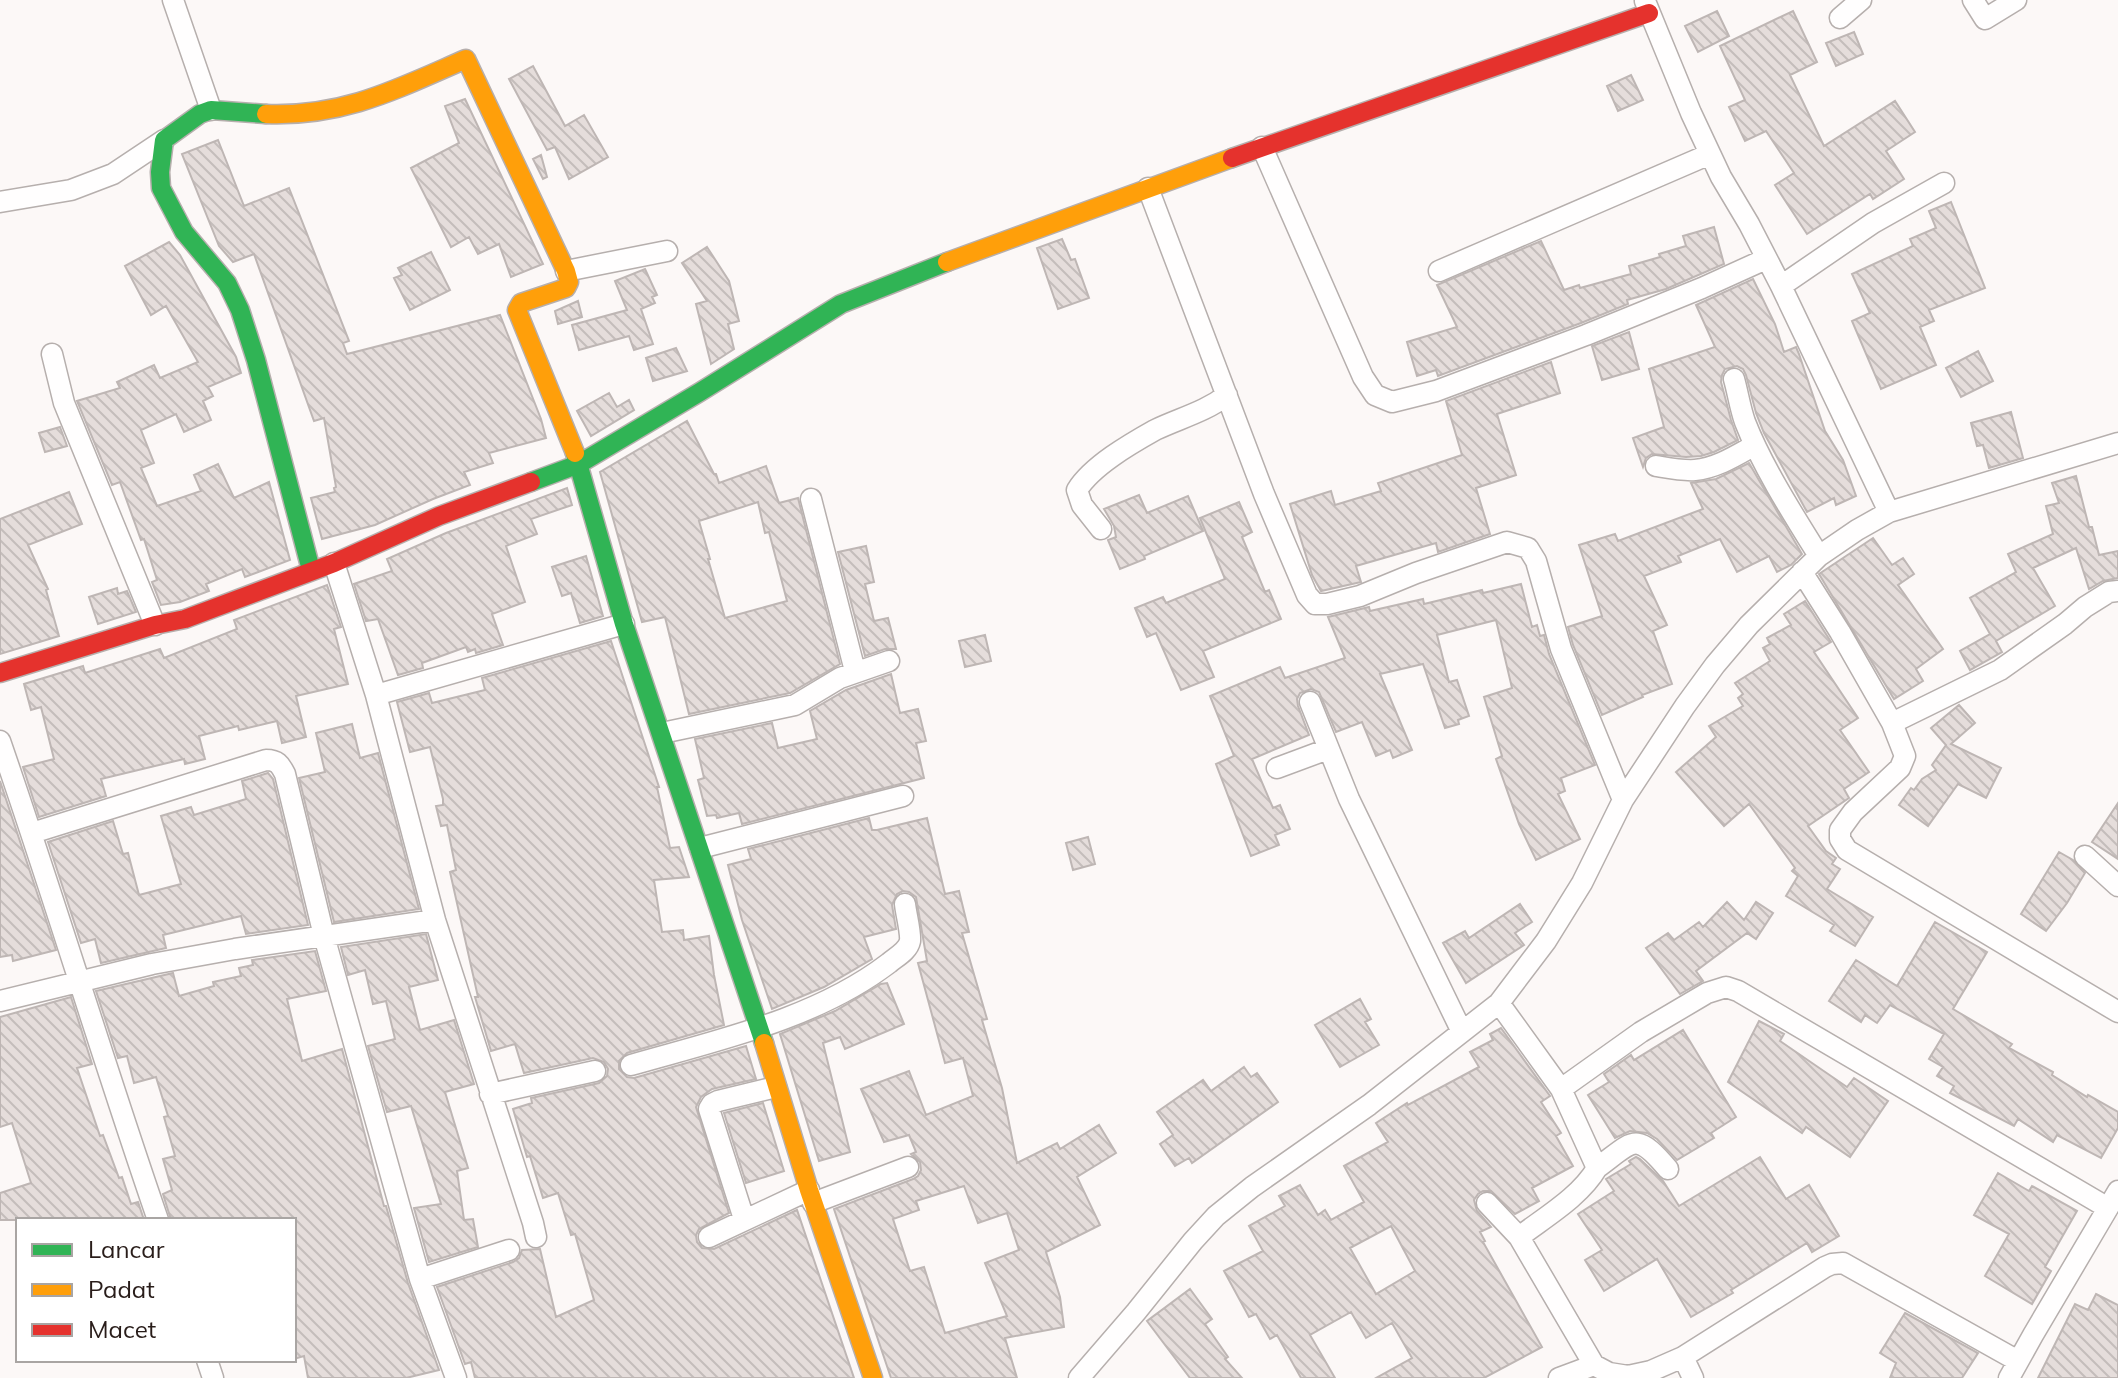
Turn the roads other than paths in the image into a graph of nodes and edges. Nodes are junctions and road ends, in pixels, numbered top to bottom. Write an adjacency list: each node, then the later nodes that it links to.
1 (173, 0): 7 (street)
2 (1861, 0): 6 (street)
3 (1973, 0): 4 (street)
4 (2016, 0)
5 (1647, 6): 9 (street); 10 (street)
6 (1840, 18)
7 (211, 110): 8 (street); 16 (street)
8 (164, 140): 13 (street); 31 (street)
9 (1262, 147): 12 (street); 15 (street)
10 (1710, 154): 15 (street); 17 (street)
11 (1944, 183): 18 (street)
12 (1148, 188): 21 (street); 24 (street)
13 (0, 202)
14 (667, 251): 16 (street)
15 (1766, 259): 18 (street)
16 (566, 271): 24 (street)
17 (1439, 271)
18 (1781, 286): 27 (street)
19 (52, 354): 35 (street)
20 (1734, 379): 23 (street)
21 (1227, 395): 28 (street); 47 (street)
22 (2118, 443): 27 (street)
23 (1755, 445): 25 (street); 29 (street)
24 (579, 464): 30 (street); 34 (street)
25 (1656, 466)
26 (811, 499): 37 (street)
27 (1889, 512): 29 (street)
28 (1101, 529)
29 (1819, 556): 32 (street)
30 (334, 563): 31 (street); 39 (street)
31 (311, 570): 35 (street)
32 (1802, 572): 41 (street); 47 (street)
33 (2118, 591): 41 (street)
34 (624, 624): 39 (street); 42 (street)
35 (155, 625): 38 (street)
36 (889, 661): 37 (street)
37 (855, 671): 42 (street)
38 (0, 673)
39 (376, 695): 53 (street)
40 (1310, 702): 44 (street)
41 (1892, 723): 58 (street)
42 (662, 733): 49 (street)
43 (0, 741): 48 (street)
44 (1328, 749): 45 (street); 60 (street)
45 (1277, 768)
46 (903, 796): 49 (street)
47 (1623, 800): 57 (street)
48 (32, 833): 54 (street); 55 (street)
49 (700, 848): 59 (street)
50 (2085, 856): 51 (street)
51 (2118, 886)
52 (905, 904): 59 (street)
53 (435, 920): 54 (street); 65 (street)
54 (324, 936): 55 (street); 78 (street)
55 (78, 982): 56 (street); 72 (street)
56 (0, 1001)
57 (1499, 1003): 60 (street); 64 (street)
58 (2118, 1012)
59 (759, 1028): 61 (street); 63 (street)
60 (1462, 1032): 84 (street)
61 (631, 1065)
62 (595, 1071): 65 (street)
63 (776, 1087): 69 (street); 73 (street)
64 (1561, 1089): 67 (street); 70 (street)
65 (490, 1094): 74 (street)
66 (908, 1167): 69 (street)
67 (1597, 1168): 68 (street); 76 (street)
68 (1668, 1169)
69 (811, 1196): 73 (street); 83 (street)
70 (2113, 1200): 81 (street)
71 (1487, 1203): 76 (street)
72 (157, 1218)
73 (744, 1219): 75 (street)
74 (536, 1237)
75 (709, 1237)
76 (1519, 1237): 80 (street)
77 (509, 1250): 78 (street)
78 (420, 1279): 82 (street)
79 (1683, 1357): 80 (street); 81 (street); 86 (street)
80 (1594, 1365): 85 (street)
81 (2014, 1370)
82 (456, 1378)
83 (873, 1378)
84 (1079, 1378)
85 (1559, 1378)
86 (1693, 1378)

